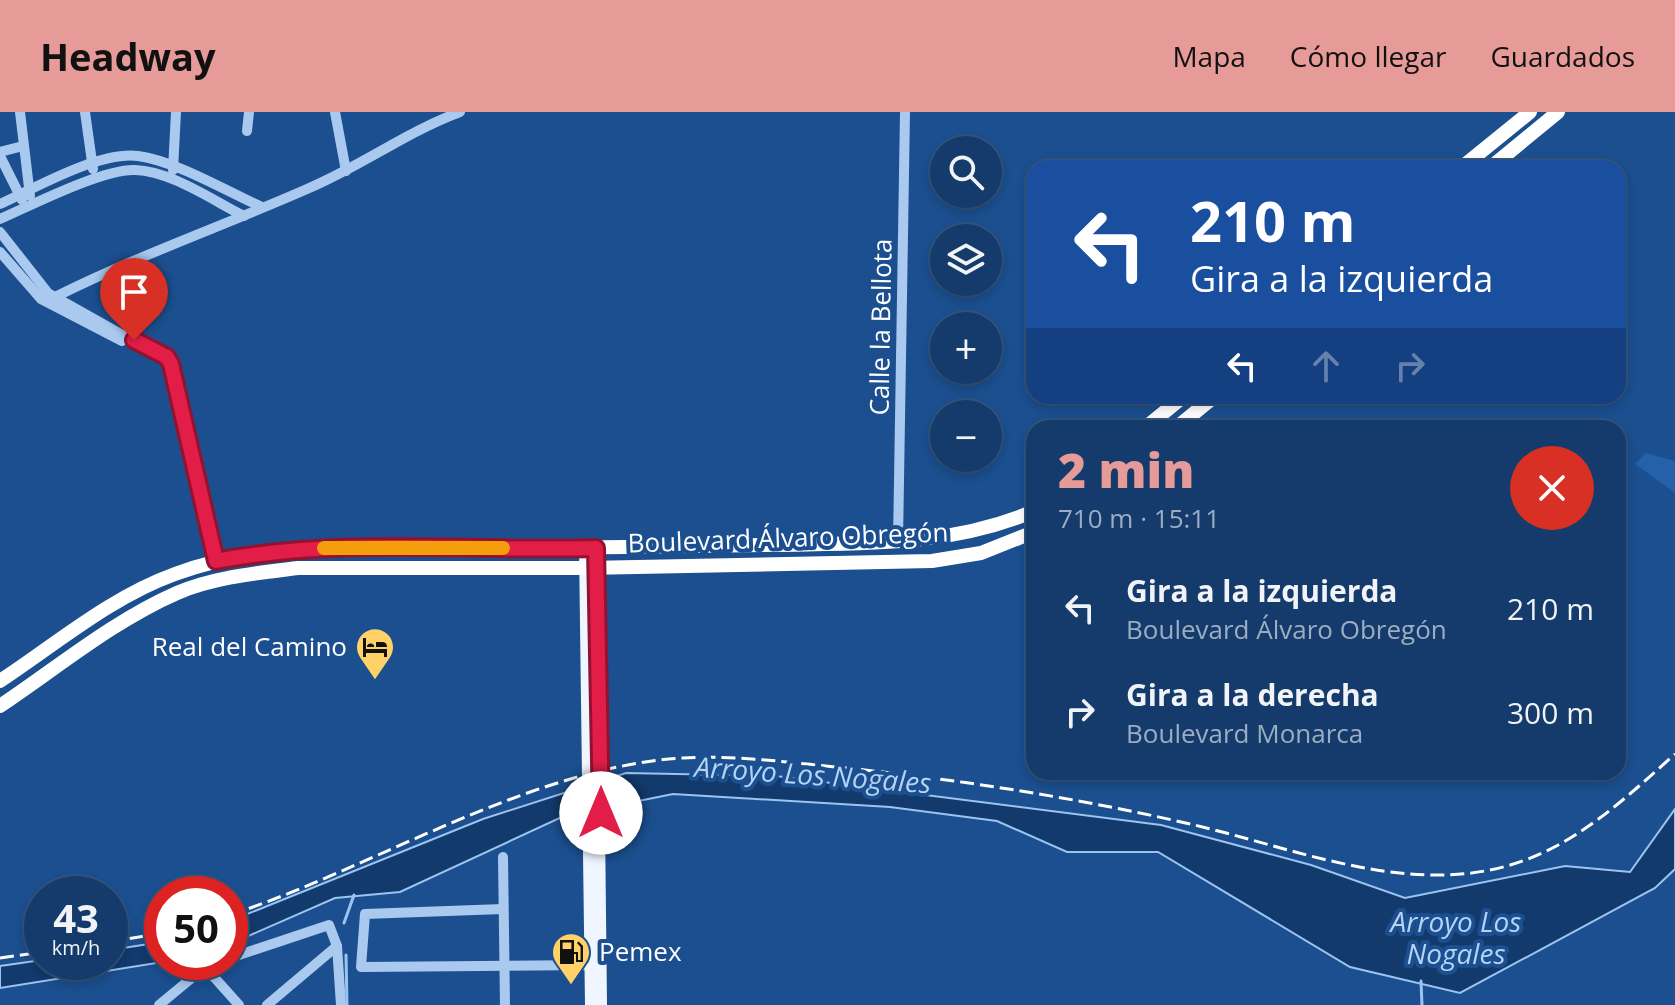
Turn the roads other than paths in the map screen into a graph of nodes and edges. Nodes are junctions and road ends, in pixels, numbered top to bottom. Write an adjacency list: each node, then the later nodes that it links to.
1 (20, 112): 11 (street)
2 (85, 112): 15 (street)
3 (176, 112): 16 (street)
4 (249, 112): 10 (street)
5 (335, 112): 17 (street)
6 (457, 112): 17 (street)
7 (905, 112): 36 (street, Calle la Bellota)
8 (1530, 112): 13 (highway)
9 (1558, 112): 14 (highway)
10 (247, 131)
11 (23, 146): 12 (street); 20 (street)
12 (0, 154): 20 (street)
13 (1471, 160)
14 (1500, 160)
15 (92, 164): 16 (street); 18 (street); 20 (street)
16 (173, 167): 19 (street); 23 (street)
17 (346, 171): 23 (street)
18 (95, 179): 19 (street); 22 (street)
19 (171, 181): 24 (street)
20 (25, 193): 21 (street); 22 (street)
21 (0, 204)
22 (28, 207): 25 (street)
23 (262, 207): 24 (street)
24 (244, 216): 28 (street)
25 (0, 219)
26 (0, 232): 28 (street)
27 (0, 252): 29 (street)
28 (55, 297): 29 (street)
29 (173, 380): 38 (street)
30 (1174, 404): 32 (highway)
31 (1205, 404): 33 (highway)
32 (1155, 420)
33 (1186, 420)
34 (1026, 514): 36 (highway, Boulevard Álvaro Obregón)
35 (1026, 535): 39 (highway, Boulevard Álvaro Obregón)
36 (898, 542): 37 (highway, Boulevard Álvaro Obregón)
37 (591, 548): 38 (highway, Boulevard Álvaro Obregón); 39 (main road)
38 (216, 561): 40 (highway, Boulevard Álvaro Obregón)
39 (591, 568): 41 (highway, Boulevard Álvaro Obregón); 42 (main road)
40 (0, 681)
41 (0, 706)
42 (595, 814): 48 (main road); 57 (main road)
43 (503, 857): 44 (street)
44 (503, 909): 47 (street); 47 (street)
45 (337, 946): 46 (street); 53 (street); 54 (street)
46 (248, 952)
47 (504, 964): 48 (street); 55 (street)
48 (591, 965): 56 (main road)
49 (189, 980): 51 (street)
50 (217, 980): 52 (street)
51 (159, 1005)
52 (239, 1005)
53 (267, 1005)
54 (341, 1005)
55 (505, 1005)
56 (591, 1005)
57 (601, 1005)

